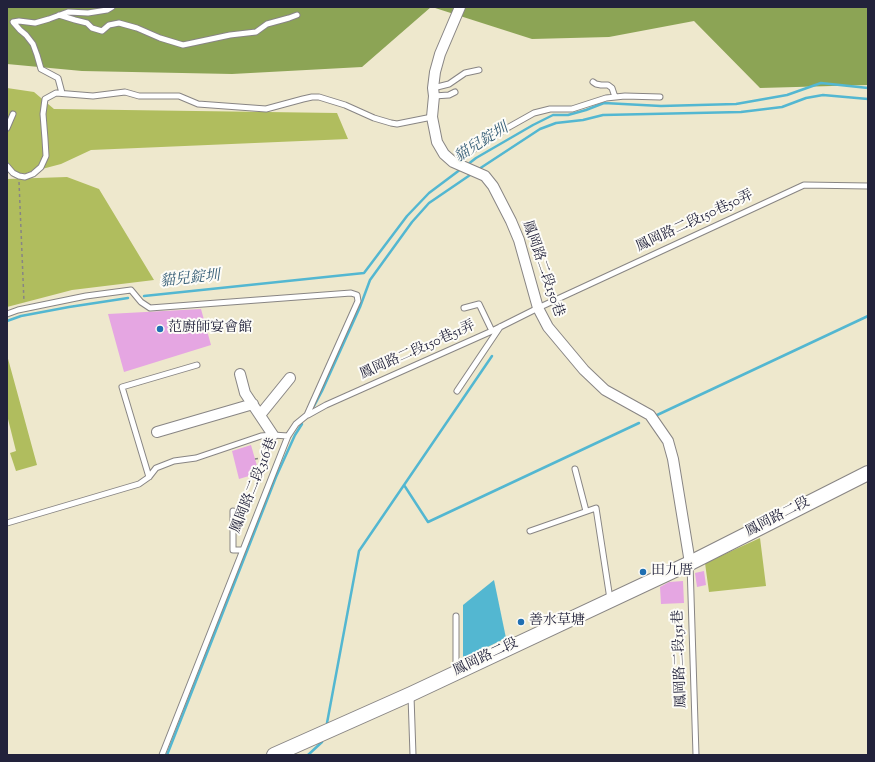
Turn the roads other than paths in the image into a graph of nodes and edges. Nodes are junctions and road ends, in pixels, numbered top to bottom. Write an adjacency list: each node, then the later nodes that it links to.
1 (112, 7): 3 (lane)
2 (460, 7): 7 (street)
3 (59, 15): 4 (lane); 9 (lane)
4 (297, 15)
5 (479, 70): 7 (lane)
6 (593, 82): 10 (lane)
7 (434, 92): 8 (lane); 13 (street)
8 (455, 92)
9 (62, 93): 13 (lane); 16 (lane)
10 (615, 97): 11 (lane); 15 (lane)
11 (660, 97)
12 (13, 114): 14 (lane)
13 (432, 117): 15 (street)
14 (7, 128)
15 (457, 164): 19 (street, 鳳岡路二段150巷)
16 (7, 166)
17 (868, 186): 19 (lane, 鳳岡路二段150巷50弄)
18 (464, 308): 22 (lane)
19 (538, 308): 21 (lane, 鳳岡路二段150巷51弄); 41 (street, 鳳岡路二段150巷)
20 (7, 314): 29 (lane, 鳳岡路二段150巷51弄)
21 (500, 326): 22 (lane, 鳳岡路二段150巷51弄); 26 (lane)
22 (492, 331): 29 (lane, 鳳岡路二段150巷51弄)
23 (197, 365): 35 (lane)
24 (240, 374): 27 (street)
25 (290, 378): 28 (street)
26 (457, 391)
27 (252, 404): 28 (street); 30 (street)
28 (260, 415): 31 (street)
29 (307, 415): 32 (lane, 鳳岡路二段150巷51弄)
30 (157, 432)
31 (274, 435): 32 (lane, 鳳岡路二段316巷); 35 (lane, 鳳岡路二段316巷)
32 (288, 436): 40 (lane, 鳳岡路二段316巷)
33 (574, 468): 37 (lane)
34 (868, 473): 41 (street, 鳳岡路二段)
35 (149, 477): 38 (lane, 鳳岡路二段316巷)
36 (233, 511): 40 (lane)
37 (586, 512): 39 (lane); 42 (lane)
38 (7, 523)
39 (530, 530)
40 (242, 550): 46 (lane, 鳳岡路二段316巷)
41 (690, 563): 42 (street, 鳳岡路二段); 49 (lane, 鳳岡路二段151巷)
42 (610, 600): 44 (street, 鳳岡路二段)
43 (456, 616): 44 (lane)
44 (456, 672): 45 (street, 鳳岡路二段)
45 (410, 694): 47 (street, 鳳岡路二段); 48 (lane)
46 (162, 755)
47 (274, 755)
48 (413, 755)
49 (696, 755)

